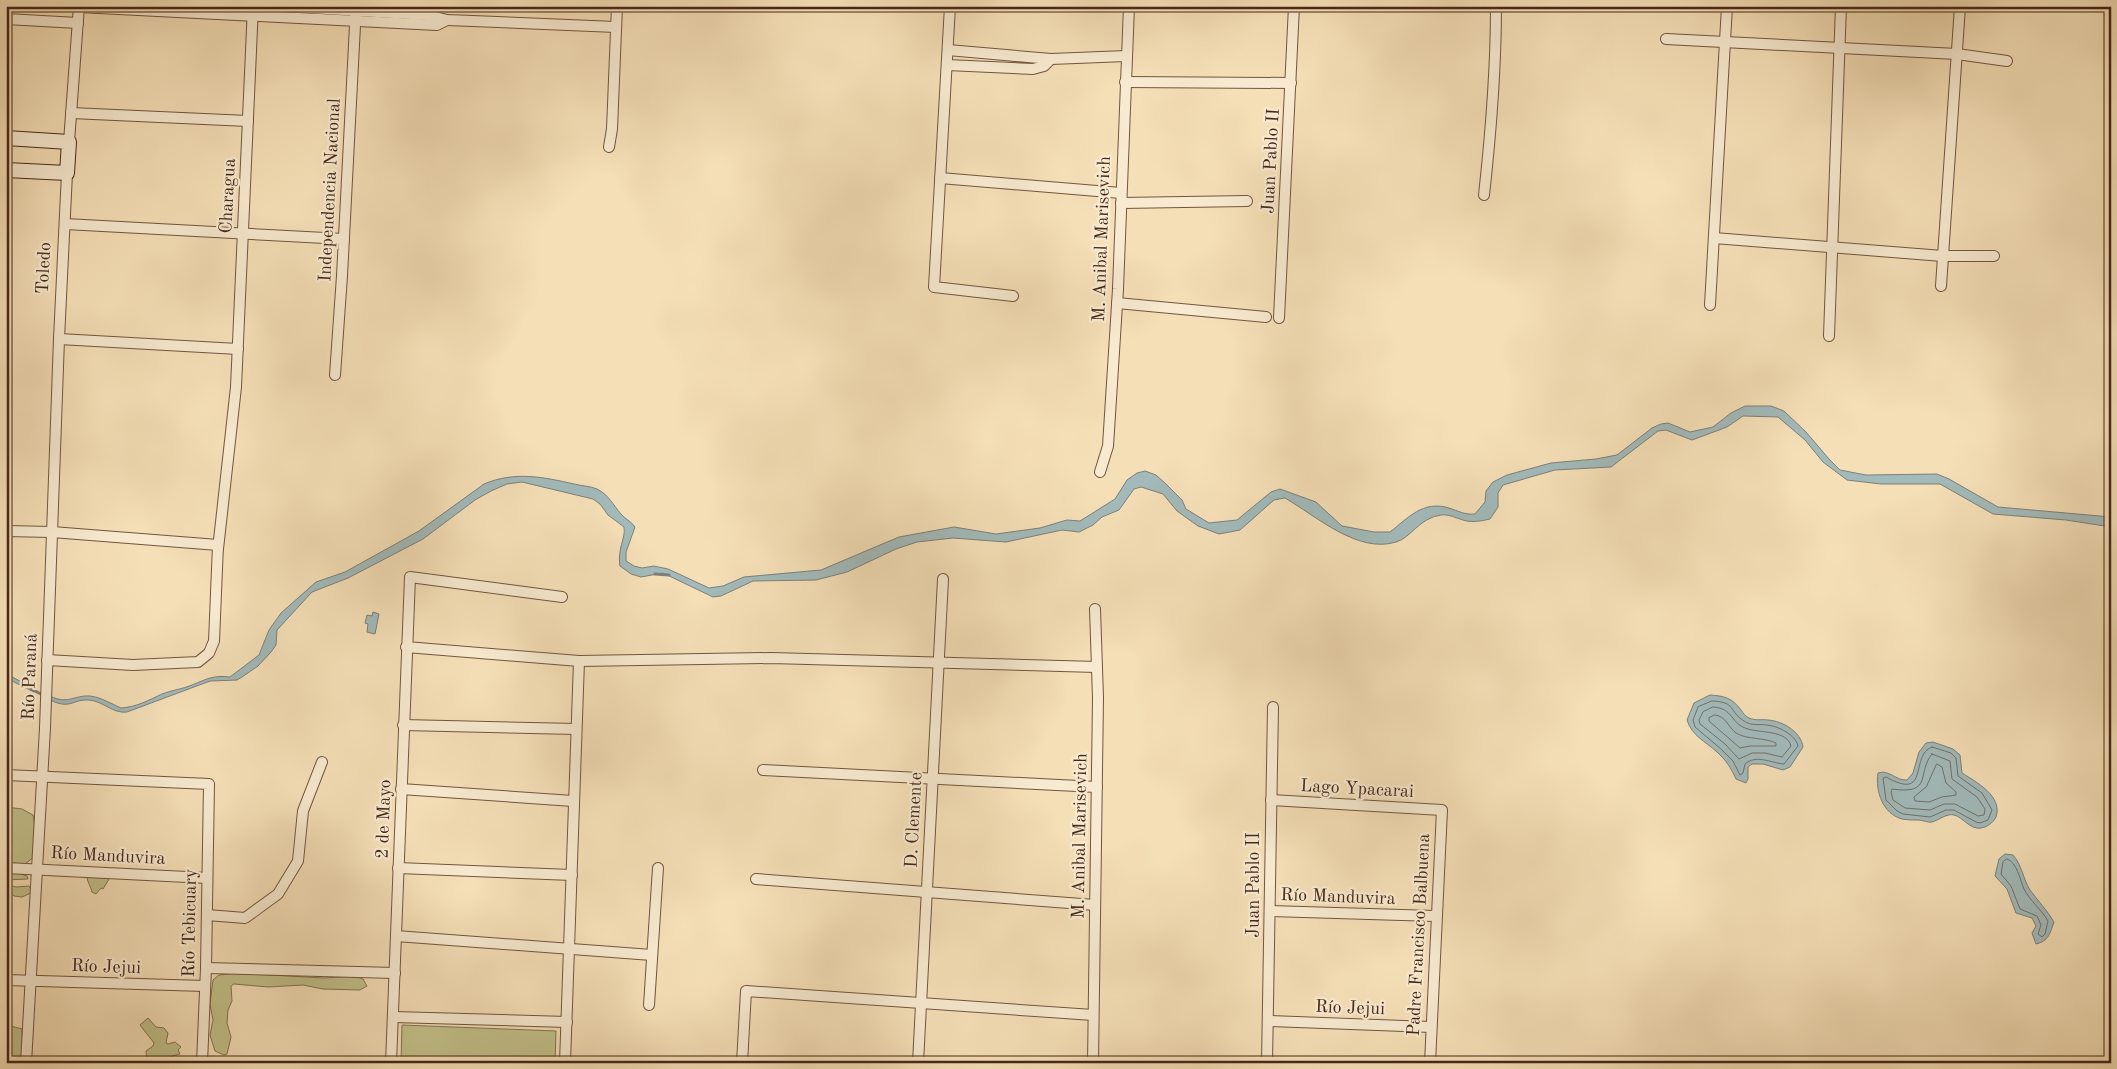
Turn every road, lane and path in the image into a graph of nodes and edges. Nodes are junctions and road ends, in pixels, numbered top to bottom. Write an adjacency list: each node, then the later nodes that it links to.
1 (79, 6): 11 (street); 15 (street, Toledo)
2 (276, 6): 12 (street)
3 (617, 6): 16 (street)
4 (950, 6): 20 (street)
5 (1129, 6): 22 (street, M. Anibal Marisevich)
6 (1294, 6): 27 (street, Juan Pablo II)
7 (1496, 6): 36 (street)
8 (1727, 6): 18 (street)
9 (1841, 6): 19 (street)
10 (1960, 6): 21 (street)
11 (253, 11): 12 (street); 29 (street, Charagua)
12 (355, 13): 13 (street); 42 (street, Independencia Nacional)
13 (435, 16): 16 (street)
14 (6, 19): 15 (street)
15 (78, 23): 28 (street, Toledo)
16 (616, 27): 32 (street)
17 (1666, 39): 18 (street)
18 (1725, 42): 19 (street); 41 (street)
19 (1840, 48): 21 (street); 43 (street)
20 (948, 50): 23 (street); 25 (street)
21 (1956, 54): 24 (street); 44 (street)
22 (1126, 56): 23 (street); 26 (street, M. Anibal Marisevich)
23 (1051, 59): 25 (street)
24 (2007, 61)
25 (947, 65): 35 (street)
26 (1124, 82): 27 (street); 37 (street, M. Anibal Marisevich)
27 (1291, 83): 51 (street, Juan Pablo II)
28 (71, 112): 29 (street); 31 (street, Toledo)
29 (248, 121): 40 (street, Charagua)
30 (6, 138): 31 (main road)
31 (69, 142): 34 (main road, Toledo)
32 (609, 147)
33 (6, 170): 34 (main road)
34 (67, 173): 39 (street, Toledo)
35 (940, 178): 37 (street); 47 (street)
36 (1484, 195)
37 (1121, 198): 38 (street); 48 (street, M. Anibal Marisevich)
38 (1247, 201)
39 (65, 224): 40 (street); 53 (street, Toledo)
40 (242, 234): 42 (street); 54 (street, Charagua)
41 (1714, 238): 43 (street); 49 (street)
42 (344, 239): 55 (street, Independencia Nacional)
43 (1832, 247): 44 (street); 52 (street)
44 (1943, 256): 45 (street); 46 (street)
45 (1994, 256)
46 (1941, 286)
47 (1013, 296)
48 (1117, 303): 50 (street); 56 (street, M. Anibal Marisevich)
49 (1710, 305)
50 (1266, 317)
51 (1279, 318)
52 (1829, 336)
53 (59, 339): 54 (street); 58 (street, Toledo)
54 (238, 349): 59 (street, Charagua)
55 (335, 375)
56 (1100, 472)
57 (6, 531): 58 (street)
58 (52, 532): 59 (street); 64 (street, Río Paraná)
59 (218, 549): 64 (street, Charagua)
60 (943, 579): 66 (street, D. Clemente)
61 (562, 597): 63 (street, 2 de Mayo)
62 (1095, 609): 67 (street, M. Anibal Marisevich)
63 (406, 647): 65 (street); 69 (street, 2 de Mayo)
64 (47, 660): 74 (street, Río Paraná)
65 (579, 661): 66 (street); 70 (street)
66 (938, 662): 67 (street); 75 (street, D. Clemente)
67 (1097, 667): 76 (street, M. Anibal Marisevich)
68 (1273, 707): 78 (street, Juan Pablo II)
69 (403, 725): 70 (street); 77 (street, 2 de Mayo)
70 (576, 729): 79 (street)
71 (322, 762): 91 (street)
72 (763, 770): 75 (street)
73 (6, 775): 74 (street)
74 (41, 776): 84 (street, Río Paraná); 86 (street, Río Tebicuary)
75 (933, 779): 76 (street); 88 (street, D. Clemente)
76 (1097, 787): 89 (street, M. Anibal Marisevich)
77 (401, 789): 79 (street); 82 (street, 2 de Mayo)
78 (1271, 800): 80 (street, Lago Ypacarai); 90 (street, Juan Pablo II)
79 (574, 801): 85 (street)
80 (1442, 810): 92 (street, Padre Francisco Balbuena)
81 (6, 868): 84 (street, Río Manduvira)
82 (398, 868): 85 (street); 93 (street, 2 de Mayo)
83 (658, 868): 95 (street)
84 (36, 869): 86 (street, Río Manduvira); 99 (street, Río Paraná)
85 (572, 875): 94 (street)
86 (207, 878): 91 (street, Río Tebicuary)
87 (756, 879): 88 (street)
88 (927, 892): 89 (street); 101 (street, D. Clemente)
89 (1095, 905): 103 (street, M. Anibal Marisevich)
90 (1270, 911): 92 (street, Río Manduvira); 105 (street, Juan Pablo II)
91 (207, 915): 96 (street, Río Tebicuary)
92 (1435, 916): 107 (street, Padre Francisco Balbuena)
93 (396, 936): 94 (street); 97 (street, 2 de Mayo)
94 (570, 950): 95 (street); 106 (street)
95 (652, 955): 102 (street)
96 (206, 968): 97 (street); 100 (street, Río Tebicuary)
97 (395, 973): 104 (street, 2 de Mayo)
98 (6, 980): 99 (street, Río Jejui)
99 (29, 981): 100 (street, Río Jejui); 108 (street, Río Paraná)
100 (205, 986): 109 (street, Río Tebicuary)
101 (922, 1003): 103 (street); 112 (street); 113 (street, D. Clemente)
102 (649, 1005)
103 (1093, 1015): 114 (street, M. Anibal Marisevich)
104 (393, 1017): 106 (street); 110 (street, 2 de Mayo)
105 (1268, 1021): 107 (street, Río Jejui); 115 (street, Juan Pablo II)
106 (567, 1022): 111 (street)
107 (1431, 1027): 116 (street, Padre Francisco Balbuena)
108 (26, 1063)
109 (202, 1063)
110 (391, 1063)
111 (565, 1063)
112 (742, 1063)
113 (918, 1063)
114 (1093, 1063)
115 (1267, 1063)
116 (1430, 1063)

